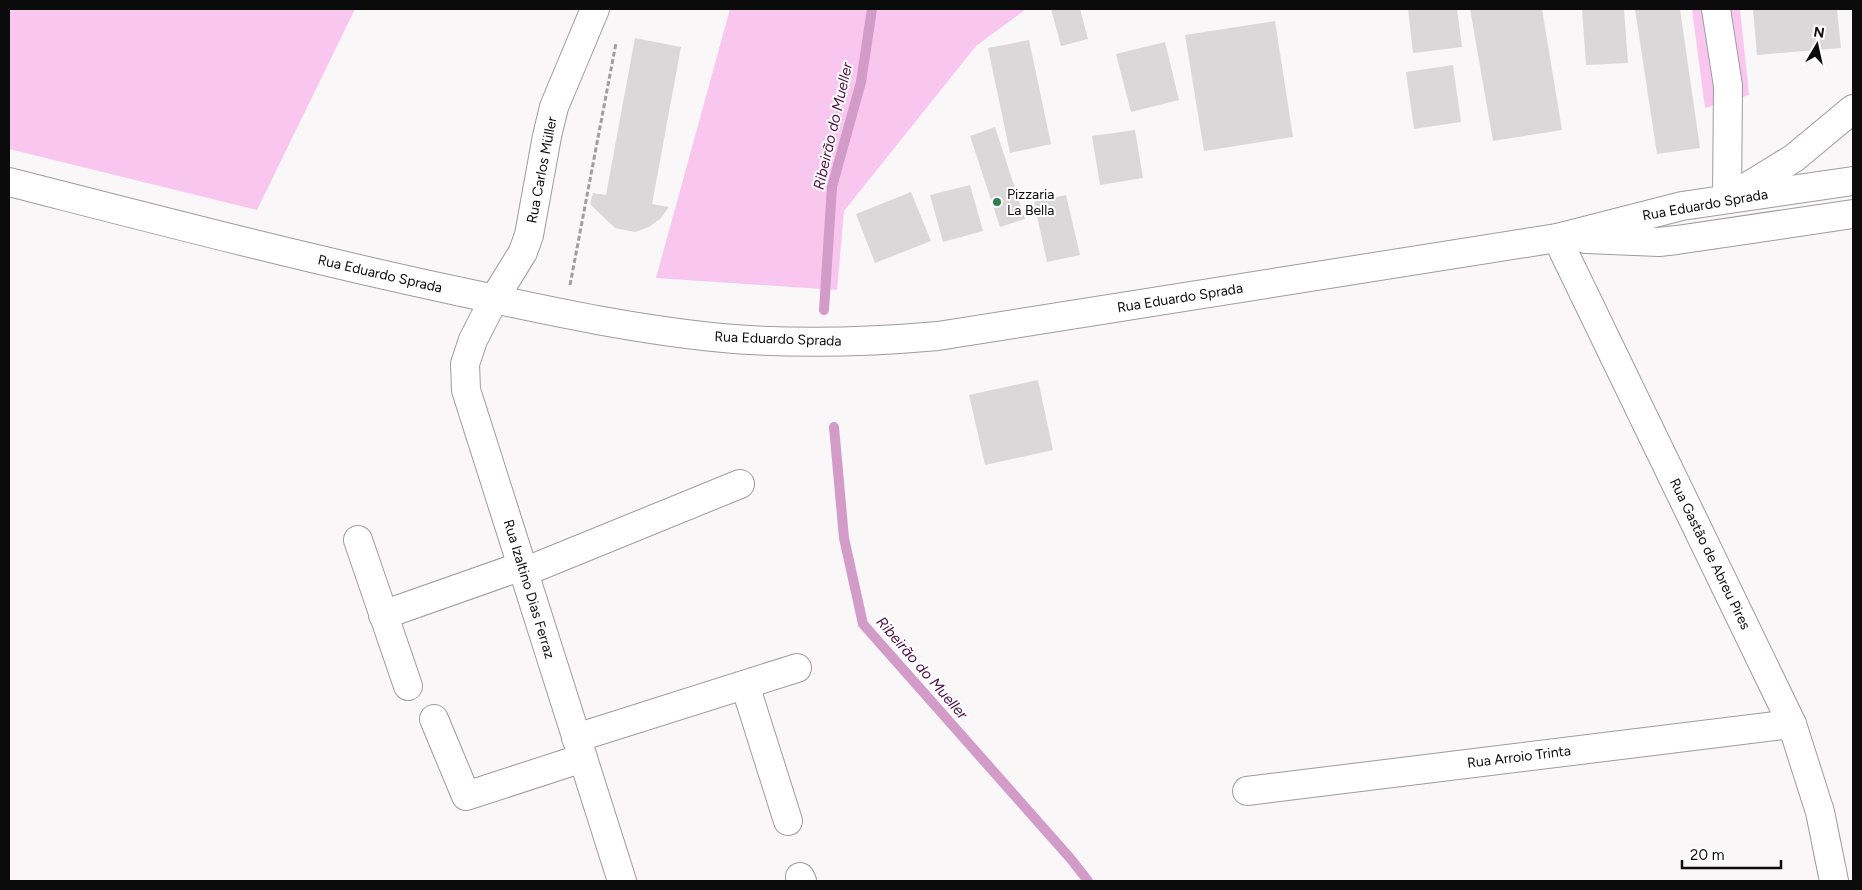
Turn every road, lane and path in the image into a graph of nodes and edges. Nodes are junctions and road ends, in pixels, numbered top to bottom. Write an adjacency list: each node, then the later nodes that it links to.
1 (595, 9): 10 (main road, Rua Carlos Müller)
2 (1716, 9): 7 (main road)
3 (617, 39): 11 (path)
4 (1853, 110): 7 (main road)
5 (1853, 181): 7 (main road, Rua Eduardo Sprada)
6 (9, 182): 10 (main road, Rua Eduardo Sprada)
7 (1728, 199): 9 (main road, Rua Eduardo Sprada)
8 (1853, 214): 9 (main road, Rua Eduardo Sprada)
9 (1558, 238): 11 (main road, Rua Eduardo Sprada); 20 (main road, Rua Gastão de Abreu Pires)
10 (494, 299): 11 (main road, Rua Eduardo Sprada); 14 (main road, Rua Izaltino Dias Ferraz)
11 (564, 315)
12 (740, 484): 14 (main road)
13 (358, 540): 15 (main road)
14 (523, 569): 15 (main road); 21 (main road, Rua Izaltino Dias Ferraz)
15 (383, 615): 18 (main road)
16 (797, 668): 17 (main road)
17 (745, 685): 21 (main road); 23 (main road)
18 (408, 686)
19 (434, 719): 21 (main road)
20 (1792, 724): 22 (main road, Rua Arroio Trinta); 25 (main road, Rua Gastão de Abreu Pires)
21 (580, 748): 24 (main road, Rua Izaltino Dias Ferraz)
22 (1247, 791)
23 (788, 821)
24 (622, 881)
25 (1834, 881)

